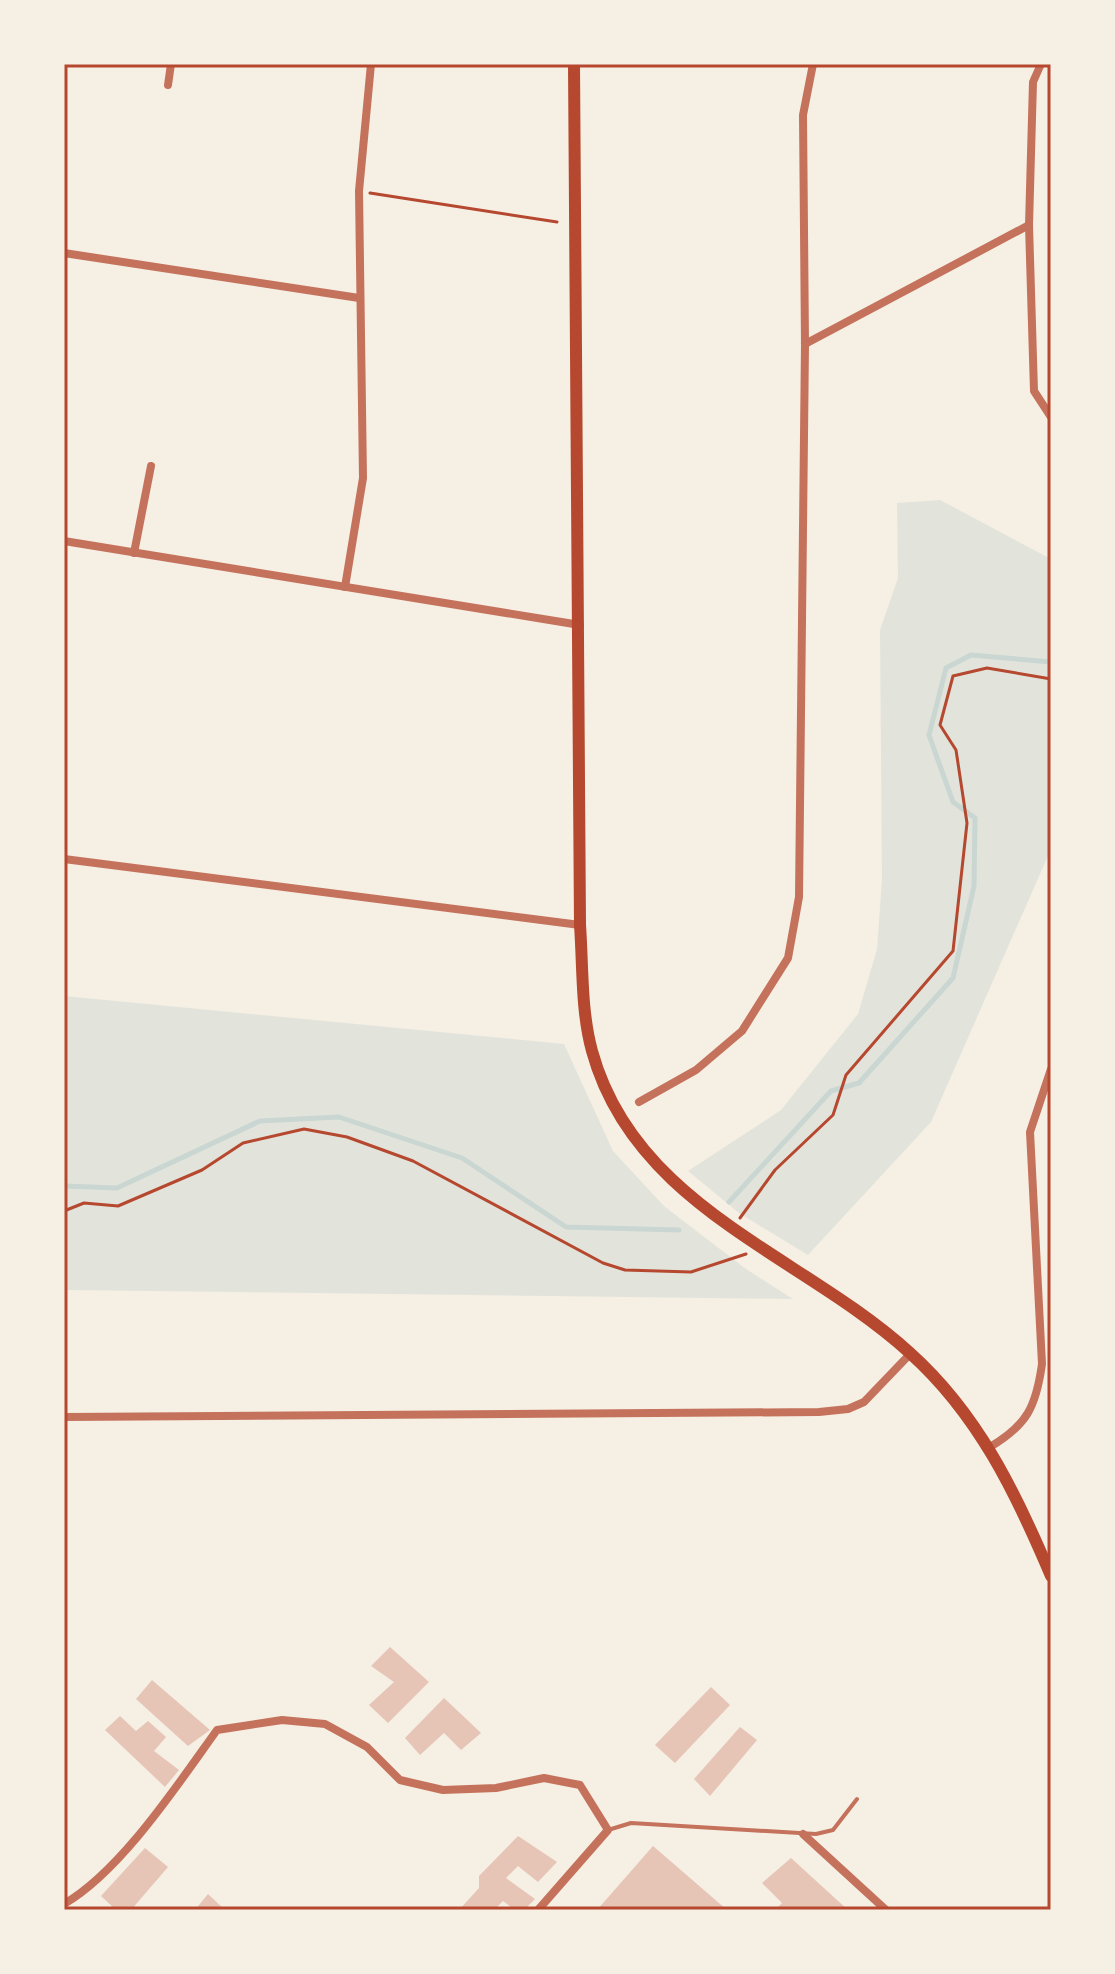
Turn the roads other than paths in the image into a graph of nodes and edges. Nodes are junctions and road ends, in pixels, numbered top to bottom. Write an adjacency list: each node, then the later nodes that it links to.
1 (171, 64): 6 (street)
2 (371, 64): 9 (street)
3 (574, 64): 16 (main road)
4 (813, 64): 10 (street)
5 (1041, 64): 7 (street)
6 (168, 85)
7 (1029, 225): 10 (street); 11 (street)
8 (64, 253): 9 (street)
9 (359, 298): 15 (street)
10 (805, 344): 20 (street)
11 (1051, 417)
12 (151, 466): 14 (street)
13 (64, 541): 14 (street)
14 (134, 553): 15 (street)
15 (345, 587): 16 (street)
16 (580, 625): 18 (main road)
17 (64, 859): 18 (street)
18 (580, 925): 21 (main road)
19 (1051, 1069): 23 (street)
20 (639, 1102)
21 (911, 1353): 22 (street); 23 (main road)
22 (64, 1417)
23 (990, 1447): 24 (main road)
24 (1051, 1576)
25 (857, 1799): 27 (lane)
26 (608, 1830): 27 (lane); 28 (street); 29 (street)
27 (803, 1834): 30 (street)
28 (64, 1904)
29 (538, 1910)
30 (886, 1910)

